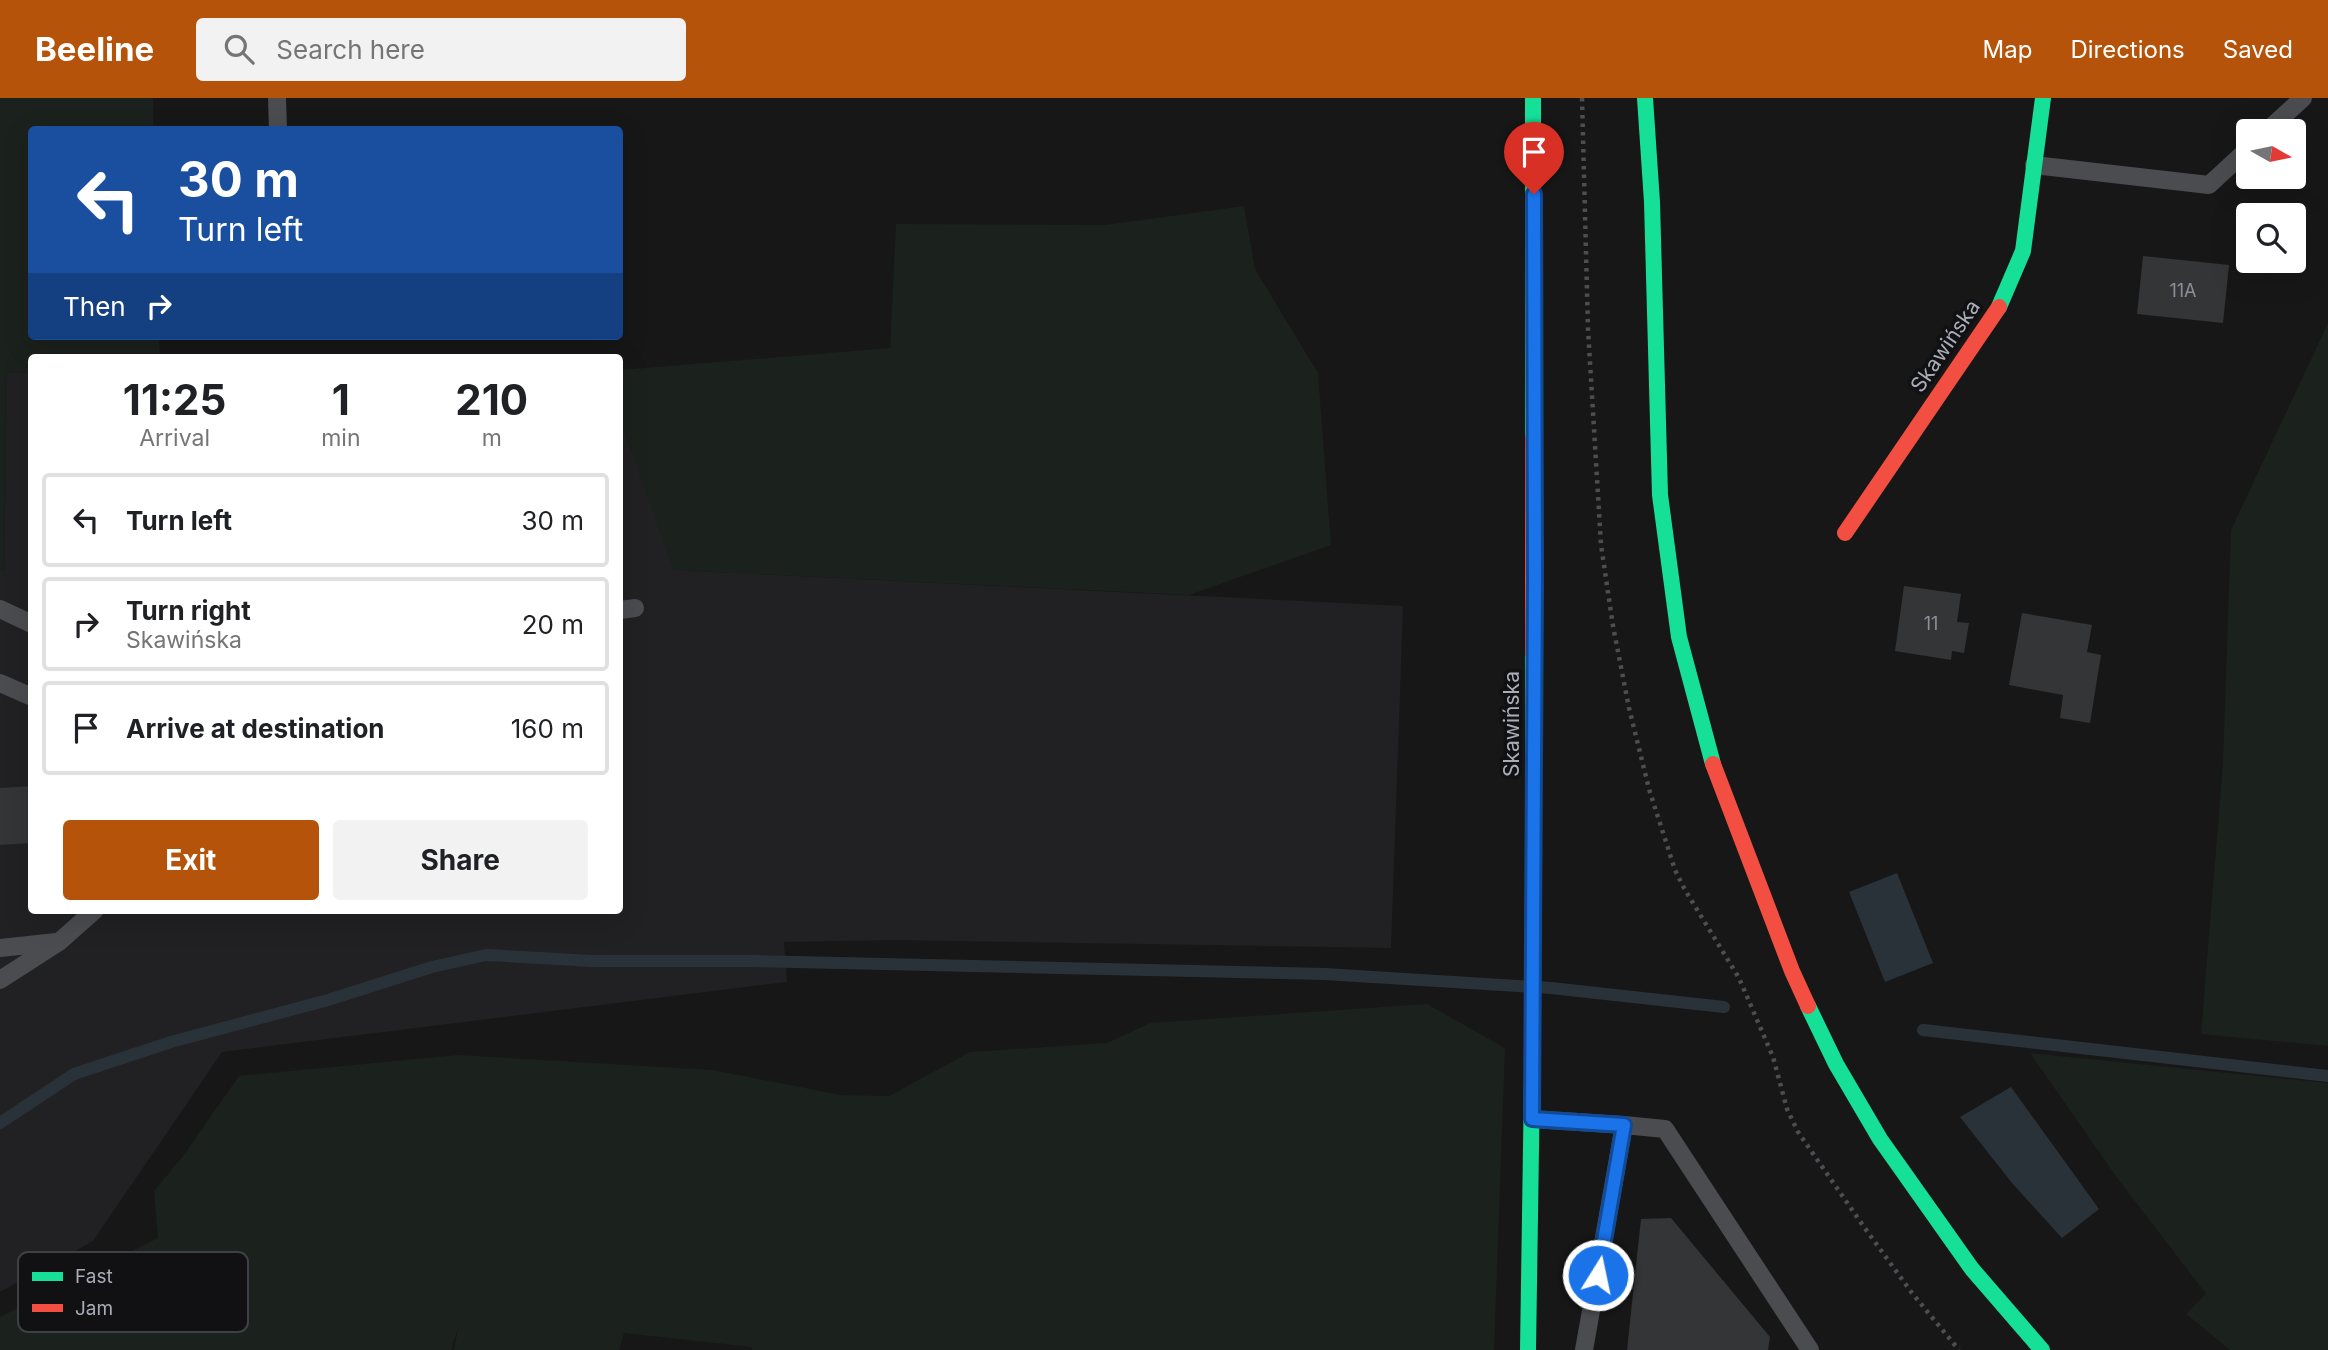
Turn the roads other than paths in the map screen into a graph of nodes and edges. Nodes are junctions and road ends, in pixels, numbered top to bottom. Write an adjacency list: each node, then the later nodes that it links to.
1 (276, 98): 8 (lane)
2 (1533, 98): 21 (street, Skawińska)
3 (1645, 98): 11 (street)
4 (2043, 98): 10 (street, Skawińska)
5 (2303, 98): 7 (lane)
6 (1661, 111): 11 (street)
7 (2280, 119)
8 (278, 126)
9 (2236, 160): 10 (lane)
10 (2034, 165): 12 (street, Skawińska)
11 (1653, 202): 26 (street)
12 (1845, 533)
13 (0, 609): 14 (lane)
14 (28, 622)
15 (0, 683): 16 (lane)
16 (28, 694)
17 (90, 914): 18 (lane)
18 (59, 942): 19 (lane); 20 (lane)
19 (0, 948)
20 (0, 980)
21 (1532, 1119): 22 (lane); 23 (street, Skawińska)
22 (1624, 1125): 24 (lane); 25 (lane)
23 (1528, 1350)
24 (1584, 1350)
25 (1810, 1350)
26 (2042, 1350)

